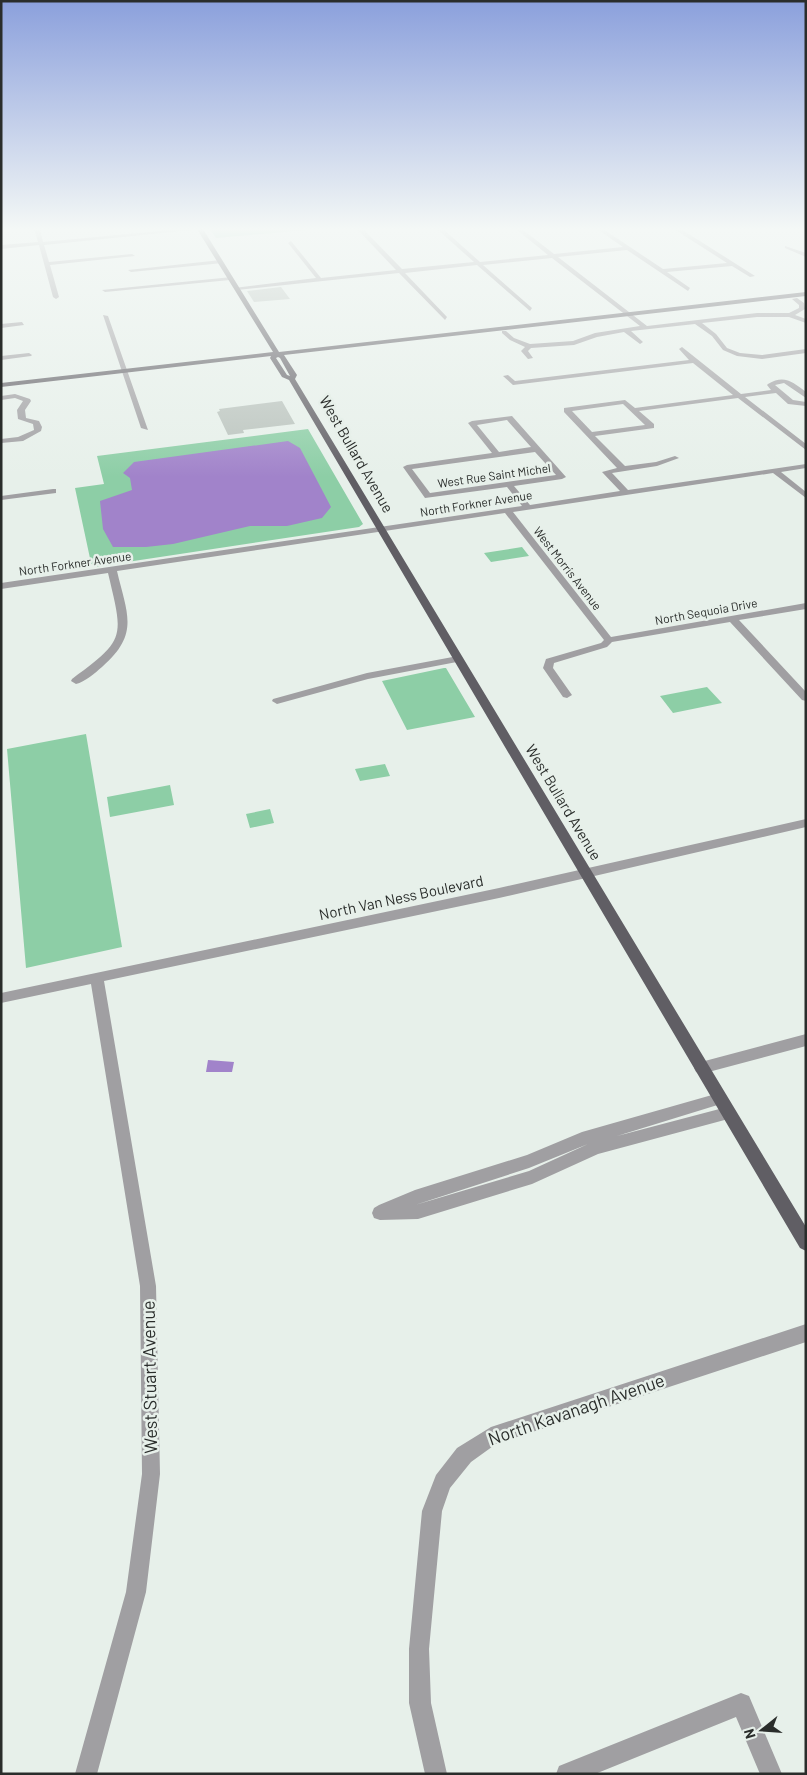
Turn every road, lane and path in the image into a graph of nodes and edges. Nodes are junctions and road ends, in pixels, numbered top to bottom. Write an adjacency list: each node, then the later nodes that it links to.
1 (252, 312): 21 (main road, West Bullard Avenue)
2 (439, 312): 7 (street)
3 (624, 312): 8 (main road); 13 (street); 16 (main road)
4 (796, 312): 5 (street)
5 (790, 315): 9 (street); 10 (street)
6 (105, 316): 26 (street)
7 (445, 318)
8 (535, 320): 16 (main road); 21 (main road)
9 (806, 321)
10 (698, 323): 13 (street); 20 (street)
11 (22, 324): 12 (street)
12 (1, 326)
13 (646, 328): 14 (street)
14 (626, 330): 17 (street); 18 (street)
15 (504, 332): 18 (street)
16 (436, 336): 21 (main road)
17 (640, 342)
18 (529, 346): 24 (street)
19 (682, 348): 25 (street)
20 (806, 351)
21 (276, 352): 26 (main road); 55 (main road, West Bullard Avenue)
22 (29, 355): 23 (street)
23 (1, 358)
24 (530, 358)
25 (694, 361): 27 (street); 31 (street)
26 (125, 369): 28 (main road); 36 (street)
27 (506, 376)
28 (3, 383): 30 (street)
29 (777, 391): 31 (street); 32 (street); 34 (street)
30 (10, 395): 33 (street); 38 (street)
31 (739, 396): 35 (street); 39 (street)
32 (806, 396)
33 (1, 398)
34 (806, 404)
35 (634, 410): 37 (street); 37 (street)
36 (145, 428)
37 (590, 434): 44 (street)
38 (1, 441)
39 (806, 448)
40 (537, 449): 41 (street, West Rue Saint Michel); 41 (street, West Rue Saint Michel); 46 (street, West Rue Saint Michel)
41 (497, 454): 47 (street, West Rue Saint Michel)
42 (675, 458): 44 (street)
43 (806, 466): 45 (street, North Forkner Avenue)
44 (614, 470): 49 (street)
45 (775, 470): 49 (street, North Forkner Avenue); 50 (street)
46 (509, 485): 47 (street, West Rue Saint Michel); 52 (street)
47 (499, 486): 53 (street)
48 (53, 491): 51 (street)
49 (630, 493): 52 (street, North Forkner Avenue)
50 (806, 496)
51 (1, 498)
52 (528, 508): 53 (street, North Forkner Avenue)
53 (518, 510): 54 (street, North Forkner Avenue)
54 (508, 511): 55 (street, North Forkner Avenue); 60 (street, West Morris Avenue)
55 (381, 530): 56 (street, North Forkner Avenue); 61 (main road, West Bullard Avenue)
56 (112, 570): 57 (street, North Forkner Avenue); 62 (street)
57 (1, 586)
58 (806, 606): 59 (street, North Sequoia Drive)
59 (733, 620): 60 (street, North Sequoia Drive); 64 (street)
60 (609, 640): 63 (street, North Sequoia Drive)
61 (458, 659): 65 (street); 67 (main road, West Bullard Avenue)
62 (76, 681)
63 (568, 695)
64 (805, 695)
65 (277, 702)
66 (806, 823): 67 (street, North Van Ness Boulevard)
67 (585, 872): 68 (street, North Van Ness Boulevard); 71 (main road, West Bullard Avenue)
68 (97, 978): 69 (street, North Van Ness Boulevard); 76 (street, West Stuart Avenue)
69 (1, 998)
70 (806, 1040): 71 (street)
71 (701, 1068): 72 (main road, West Bullard Avenue)
72 (723, 1106): 73 (street); 74 (main road, West Bullard Avenue)
73 (455, 1192)
74 (806, 1243)
75 (806, 1333): 77 (street, North Kavanagh Avenue)
76 (86, 1774)
77 (436, 1774)
78 (567, 1774): 79 (street)
79 (770, 1774)

